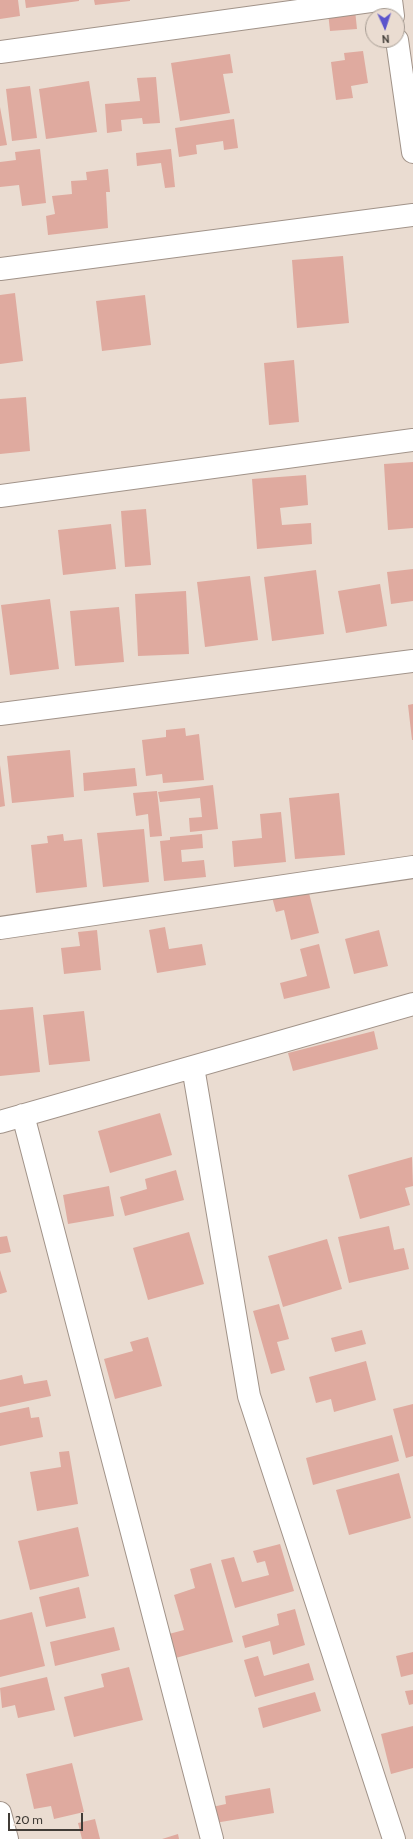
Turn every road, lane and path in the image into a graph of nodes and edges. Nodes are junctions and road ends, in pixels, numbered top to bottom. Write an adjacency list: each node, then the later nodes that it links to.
1 (378, 0): 3 (street)
2 (397, 48): 4 (street)
3 (0, 52)
4 (413, 152)
5 (413, 215): 6 (street)
6 (0, 269)
7 (413, 440): 8 (street)
8 (0, 496)
9 (413, 660): 10 (street)
10 (0, 714)
11 (413, 867): 12 (street)
12 (0, 928)
13 (412, 1010): 14 (street)
14 (193, 1067): 15 (street); 20 (street)
15 (23, 1115): 16 (street); 19 (street)
16 (0, 1122)
17 (0, 1813): 18 (street)
18 (7, 1839)
19 (212, 1839)
20 (394, 1839)

